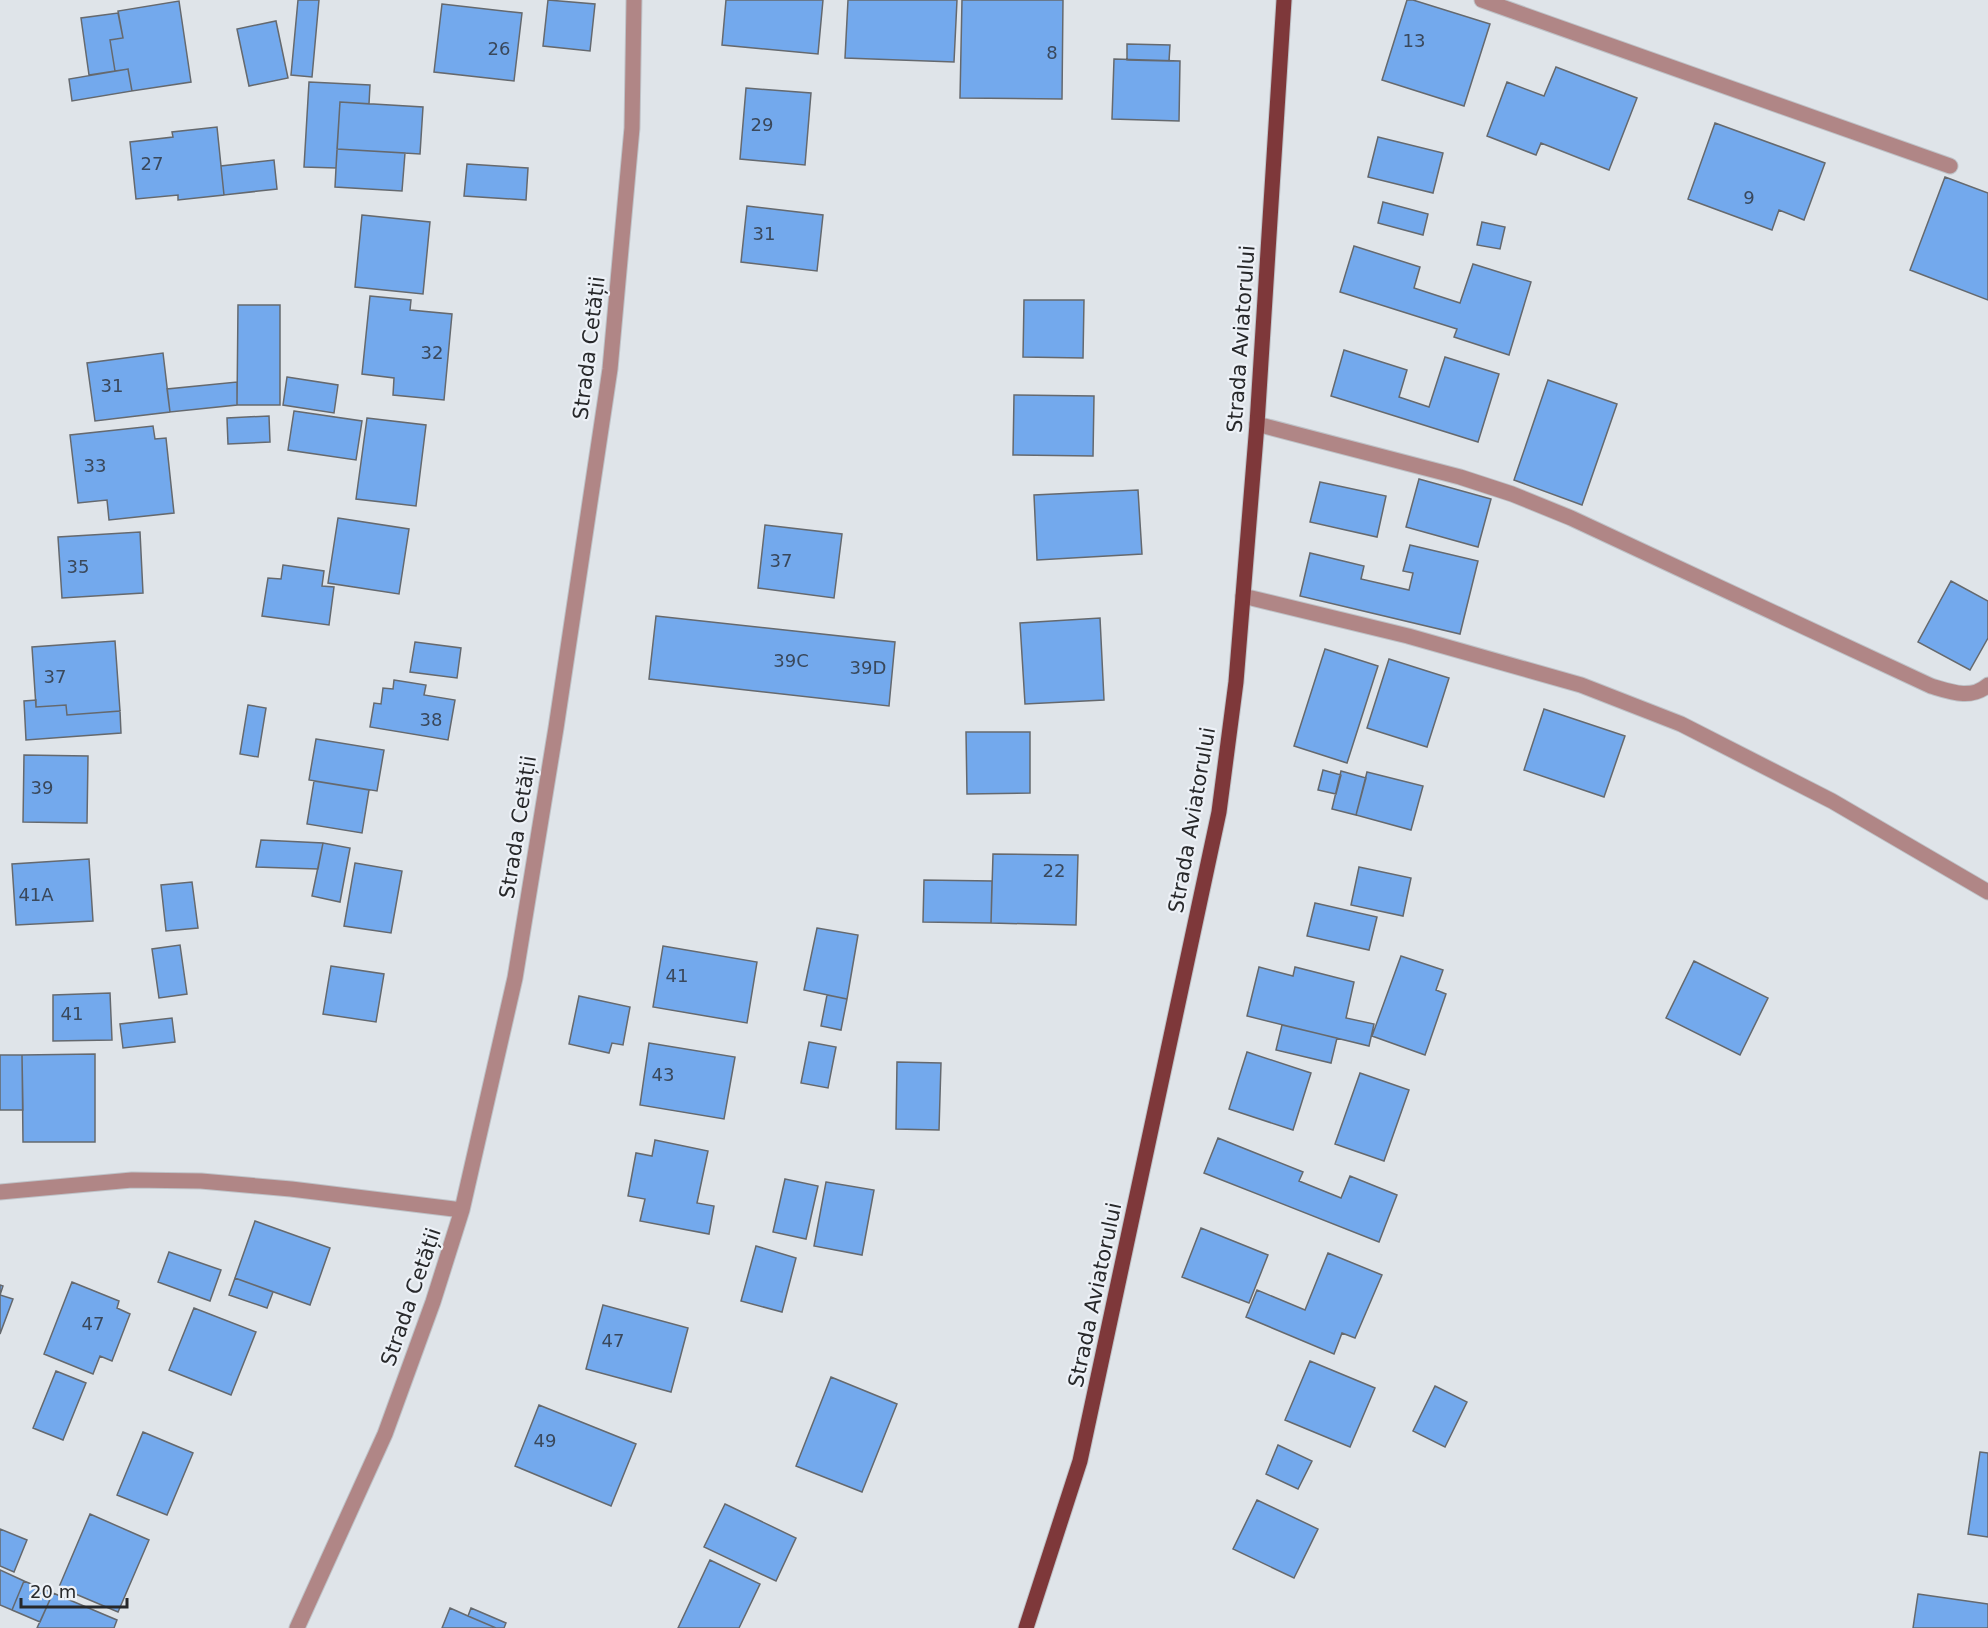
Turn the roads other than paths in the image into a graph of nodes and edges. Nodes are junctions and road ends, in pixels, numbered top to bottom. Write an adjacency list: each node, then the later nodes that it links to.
1 (634, 0): 10 (street, Strada Cetății)
2 (1284, 0): 5 (main road, Strada Aviatorului)
3 (1482, 0): 4 (street)
4 (1950, 166)
5 (1257, 424): 6 (main road, Strada Aviatorului); 7 (street)
6 (1243, 596): 8 (street); 12 (main road, Strada Aviatorului)
7 (1988, 685)
8 (1988, 892)
9 (0, 1192): 10 (street)
10 (462, 1210): 11 (street, Strada Cetății)
11 (297, 1628)
12 (1026, 1628)

